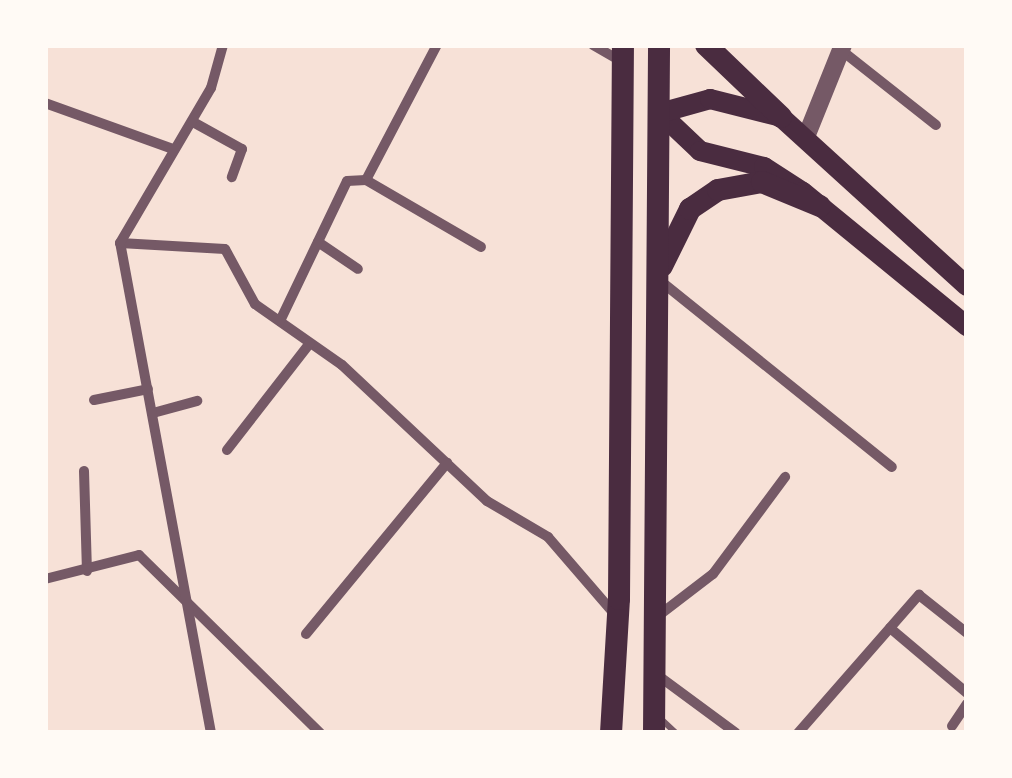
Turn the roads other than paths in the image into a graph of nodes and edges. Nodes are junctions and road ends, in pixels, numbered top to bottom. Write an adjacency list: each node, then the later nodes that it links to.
1 (223, 45): 12 (street)
2 (438, 45): 17 (street)
3 (592, 45): 7 (street)
4 (659, 45): 10 (main road)
5 (706, 45): 11 (main road)
6 (842, 48): 13 (street); 14 (street)
7 (623, 54): 9 (main road)
8 (45, 104): 15 (street)
9 (623, 110): 10 (main road); 43 (main road)
10 (660, 113): 11 (main road); 18 (main road); 24 (main road)
11 (781, 117): 14 (main road)
12 (193, 122): 15 (street); 16 (street)
13 (936, 125)
14 (806, 137): 22 (main road)
15 (173, 150): 20 (street)
16 (232, 177)
17 (366, 180): 19 (street); 21 (street)
18 (820, 206): 24 (main road); 25 (main road)
19 (318, 242): 23 (street); 27 (street)
20 (120, 243): 27 (street); 30 (street)
21 (482, 247)
22 (928, 250): 25 (main road); 26 (main road)
23 (358, 269)
24 (657, 278): 36 (street); 42 (main road)
25 (908, 278): 28 (main road)
26 (967, 286)
27 (280, 321): 29 (street)
28 (967, 326)
29 (310, 342): 34 (street); 35 (street)
30 (148, 389): 31 (street); 33 (street)
31 (94, 400)
32 (197, 401): 33 (street)
33 (153, 413): 41 (street)
34 (227, 450)
35 (447, 464): 43 (street); 46 (street)
36 (892, 467)
37 (84, 471): 39 (street)
38 (785, 477): 42 (street)
39 (86, 571): 40 (street); 41 (street)
40 (45, 579)
41 (189, 604): 52 (street); 53 (street)
42 (657, 616): 47 (main road)
43 (618, 618): 54 (main road)
44 (890, 628): 45 (street); 48 (street); 57 (street)
45 (967, 633)
46 (306, 634)
47 (656, 674): 50 (main road); 56 (street)
48 (967, 694)
49 (967, 704): 51 (street)
50 (654, 723): 55 (lane)
51 (952, 726)
52 (211, 733)
53 (320, 733)
54 (611, 733)
55 (676, 733)
56 (736, 733)
57 (798, 733)

